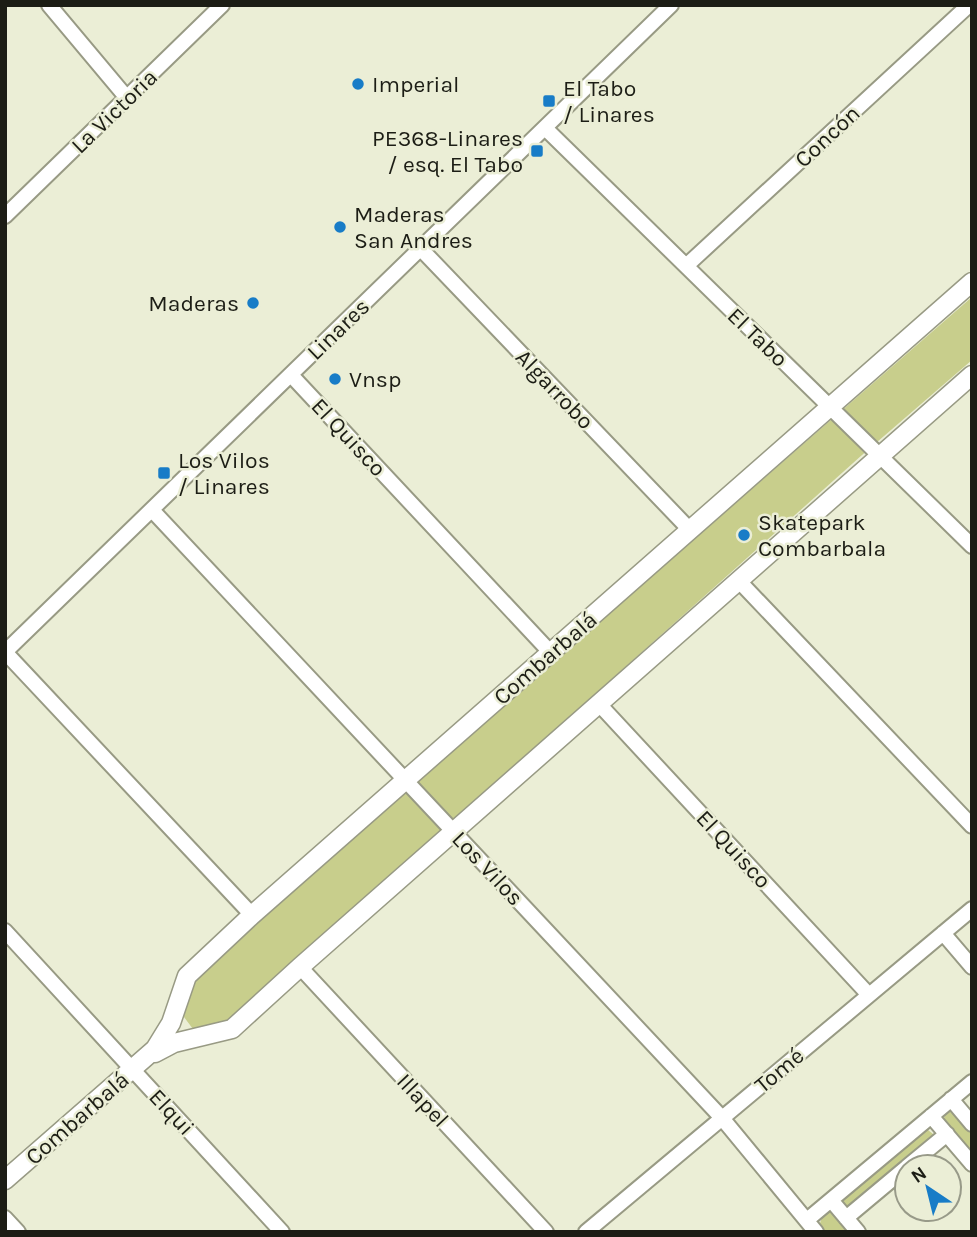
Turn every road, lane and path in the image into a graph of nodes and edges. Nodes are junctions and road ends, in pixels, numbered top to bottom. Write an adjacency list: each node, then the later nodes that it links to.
1 (49, 5): 5 (street)
2 (222, 5): 5 (street, La Victoria)
3 (671, 5): 6 (street, Linares)
4 (969, 5): 9 (street, Concón)
5 (127, 98): 7 (street, La Victoria)
6 (545, 128): 8 (street, Linares); 9 (street, El Tabo)
7 (5, 216)
8 (421, 248): 11 (street, Linares); 16 (street, Algarrobo)
9 (686, 267): 13 (street, El Tabo)
10 (972, 282): 13 (main road, Combarbalá)
11 (291, 375): 15 (street, Linares); 20 (street, El Quisco)
12 (972, 375): 14 (main road, Combarbalá)
13 (829, 407): 14 (street, El Tabo); 16 (main road, Combarbalá)
14 (880, 456): 17 (street, El Tabo); 18 (main road, Combarbalá)
15 (152, 509): 19 (street, Linares); 22 (street, Los Vilos)
16 (690, 530): 20 (main road, Combarbalá)
17 (972, 546)
18 (739, 581): 21 (main road, Combarbalá); 23 (street)
19 (5, 652): 26 (street)
20 (551, 653): 22 (main road, Combarbalá)
21 (599, 704): 24 (main road, Combarbalá); 31 (street, El Quisco)
22 (406, 780): 24 (street, Los Vilos); 26 (main road, Combarbalá)
23 (972, 826)
24 (454, 832): 29 (main road, Combarbalá); 39 (street, Los Vilos)
25 (972, 909): 28 (street, Tomé)
26 (252, 915): 32 (main road, Combarbalá)
27 (5, 931): 35 (street, Elqui)
28 (943, 933): 30 (street); 31 (street, Tomé)
29 (300, 967): 33 (main road, Combarbalá); 52 (street, Illapel)
30 (972, 967)
31 (869, 995): 39 (street, Tomé)
32 (174, 1012): 33 (main road); 34 (main road, Combarbalá)
33 (199, 1038): 34 (main road, Combarbalá)
34 (149, 1056): 35 (main road, Combarbalá)
35 (133, 1070): 45 (main road, Combarbalá); 51 (street, Elqui)
36 (972, 1082): 37 (street)
37 (951, 1099): 38 (street); 40 (street)
38 (931, 1116): 41 (street); 46 (street)
39 (722, 1118): 49 (street, Los Vilos); 53 (street, Tomé)
40 (972, 1124)
41 (947, 1134): 42 (street); 43 (street)
42 (924, 1153)
43 (972, 1164)
44 (893, 1179): 48 (street)
45 (5, 1180)
46 (831, 1200): 48 (street); 49 (street)
47 (5, 1218): 50 (street)
48 (846, 1218): 55 (street)
49 (807, 1220): 54 (street, Los Vilos)
50 (18, 1232)
51 (282, 1232)
52 (546, 1232)
53 (586, 1232)
54 (816, 1232)
55 (858, 1232)

